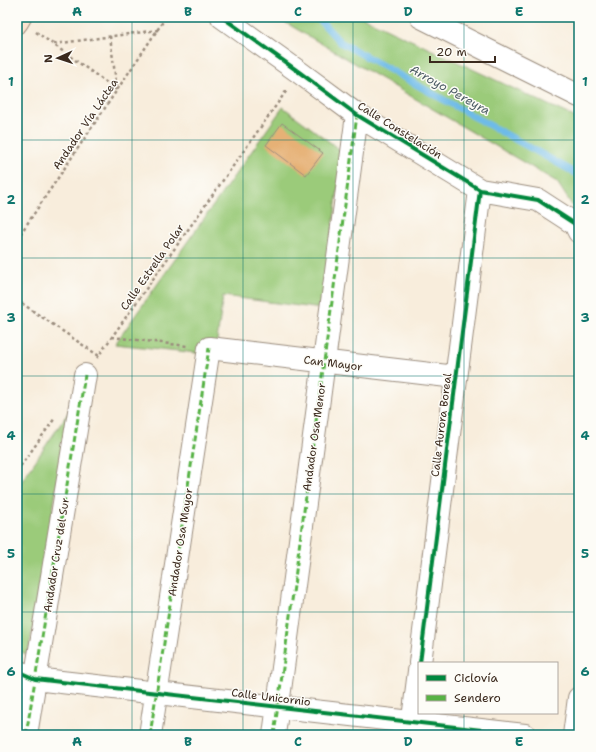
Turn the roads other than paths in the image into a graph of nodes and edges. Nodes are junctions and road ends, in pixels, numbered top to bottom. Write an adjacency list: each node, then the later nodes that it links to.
1 (222, 17): 4 (street, Calle Constelación)
2 (421, 17): 3 (street)
3 (579, 96)
4 (358, 115): 5 (street, Calle Constelación); 8 (street, Andador Osa Menor)
5 (480, 190): 6 (street, Calle Constelación); 10 (street, Calle Aurora Boreal)
6 (579, 232)
7 (210, 348): 8 (street, Can Mayor); 14 (street, Andador Osa Mayor)
8 (324, 362): 10 (street, Can Mayor); 16 (street, Andador Osa Menor)
9 (85, 374): 12 (street, Andador Cruz del Sur)
10 (456, 377): 11 (street, Calle Aurora Boreal)
11 (420, 662)
12 (26, 675): 14 (street, Calle Unicornio); 18 (street, Andador Cruz del Sur)
13 (418, 679): 17 (street)
14 (156, 693): 16 (street, Calle Unicornio); 19 (street, Andador Osa Mayor)
15 (579, 698): 22 (street)
16 (278, 707): 17 (street, Calle Unicornio); 20 (street, Andador Osa Menor)
17 (412, 729): 21 (street, Calle Unicornio)
18 (26, 735)
19 (150, 735)
20 (274, 735)
21 (525, 735)
22 (574, 735)

